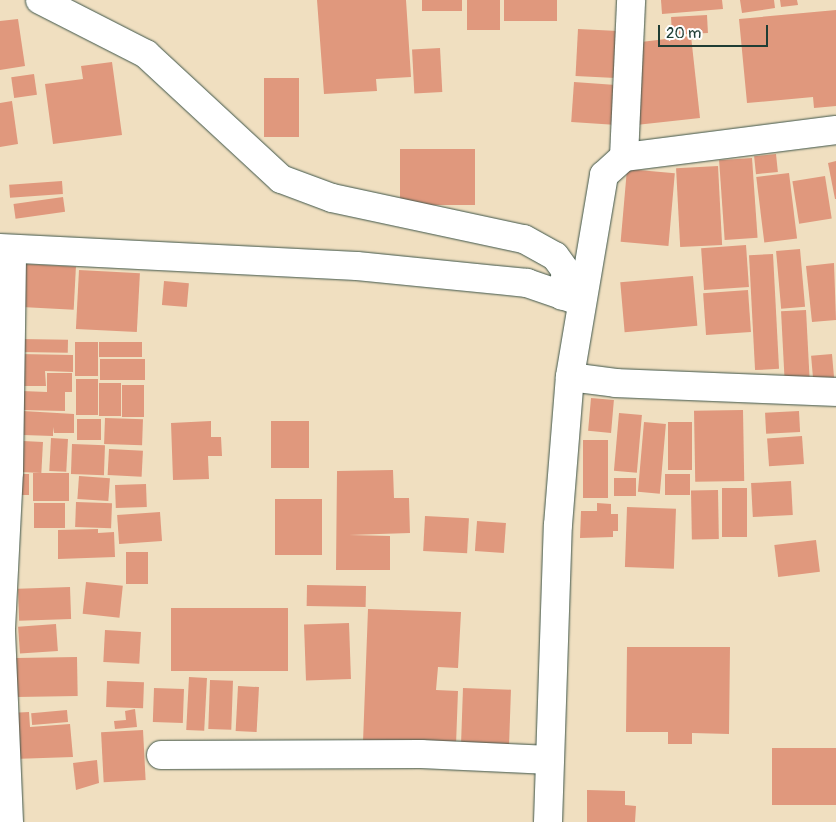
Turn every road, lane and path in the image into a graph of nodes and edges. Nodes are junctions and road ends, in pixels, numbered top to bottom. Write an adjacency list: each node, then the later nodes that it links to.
1 (40, 0): 6 (street)
2 (631, 0): 4 (street)
3 (836, 130): 4 (street)
4 (624, 157): 6 (street)
5 (6, 249): 6 (street); 11 (street)
6 (571, 299): 7 (street)
7 (570, 377): 8 (street); 10 (street)
8 (836, 392)
9 (161, 755): 10 (street)
10 (550, 760): 12 (street)
11 (9, 822)
12 (548, 822)

